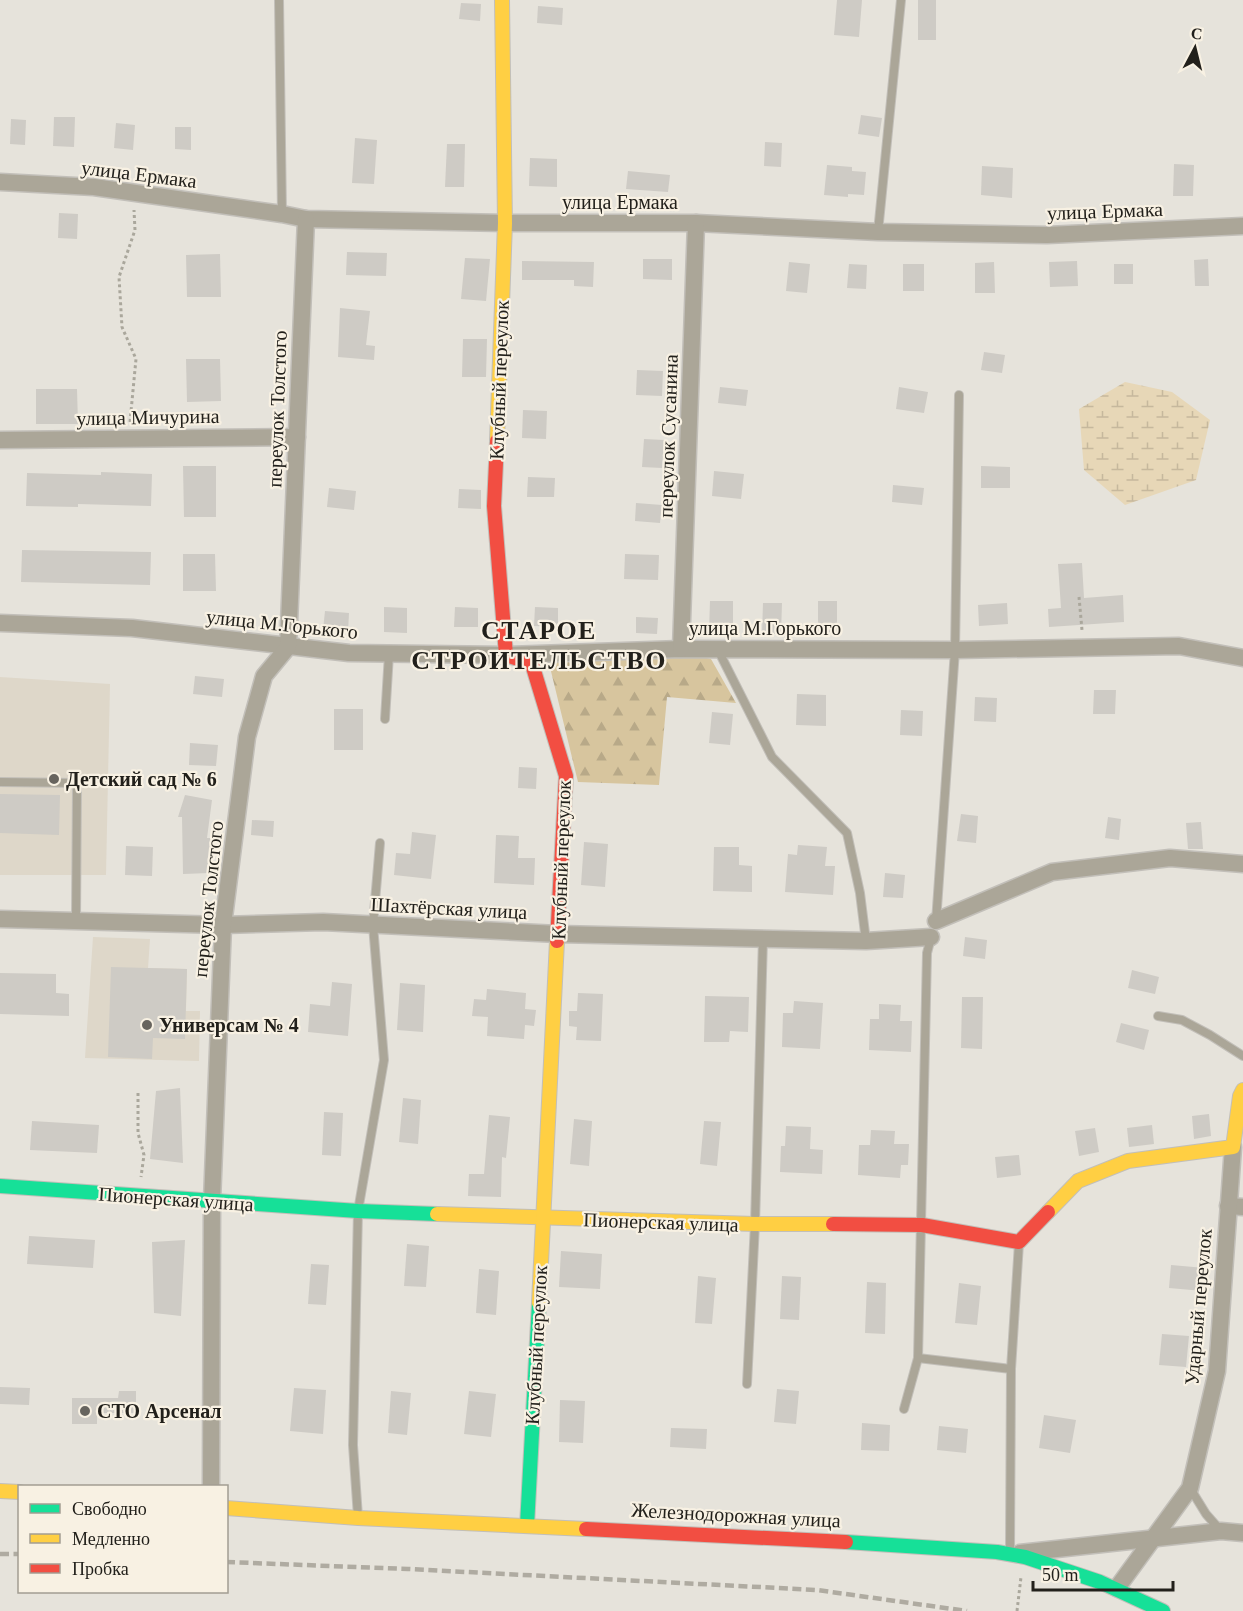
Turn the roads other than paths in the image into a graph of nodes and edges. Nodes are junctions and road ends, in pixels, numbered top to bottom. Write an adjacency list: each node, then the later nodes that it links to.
1 (279, 0): 5 (lane)
2 (502, 0): 7 (street, Клубный переулок)
3 (901, 0): 10 (lane)
4 (0, 182): 5 (street, улица Ермака)
5 (282, 214): 6 (street, улица Ермака)
6 (306, 219): 7 (street, улица Ермака); 12 (street, переулок Толстого)
7 (505, 223): 8 (street, улица Ермака); 20 (street, Клубный переулок)
8 (696, 223): 10 (street, улица Ермака); 16 (street, переулок Сусанина)
9 (1243, 226): 10 (street, улица Ермака)
10 (878, 232)
11 (959, 395): 18 (lane)
12 (297, 437): 13 (street, улица Мичурина); 15 (street, переулок Толстого)
13 (0, 440)
14 (0, 622): 15 (street, улица М.Горького)
15 (288, 647): 19 (street, улица М.Горького); 28 (street, переулок Толстого)
16 (681, 649): 17 (street, улица М.Горького); 20 (street, улица М.Горького)
17 (718, 650): 18 (street, улица М.Горького); 33 (lane)
18 (955, 650): 21 (street, улица М.Горького); 30 (lane)
19 (389, 654): 20 (street, улица М.Горького); 22 (lane)
20 (506, 655): 31 (street, Клубный переулок)
21 (1243, 658)
22 (385, 719)
23 (0, 782): 27 (lane)
24 (380, 843): 29 (lane)
25 (1243, 864): 30 (street)
26 (0, 919): 27 (street, Шахтёрская улица)
27 (76, 921): 28 (street, Шахтёрская улица)
28 (223, 925): 29 (street, Шахтёрская улица); 39 (street, переулок Толстого)
29 (373, 925): 31 (street, Шахтёрская улица); 41 (lane)
30 (934, 929): 33 (street, Шахтёрская улица); 44 (lane)
31 (558, 934): 32 (street, Шахтёрская улица); 42 (street, Клубный переулок)
32 (763, 939): 33 (street, Шахтёрская улица); 43 (lane)
33 (866, 940)
34 (1158, 1016): 35 (lane)
35 (1243, 1056)
36 (1243, 1090): 37 (street)
37 (1233, 1147): 40 (street, Ударный переулок); 45 (street)
38 (0, 1186): 39 (street, Пионерская улица)
39 (212, 1201): 41 (street, Пионерская улица); 50 (street, переулок Толстого)
40 (1235, 1206): 51 (street, Ударный переулок)
41 (358, 1211): 42 (street, Пионерская улица); 55 (lane)
42 (542, 1219): 43 (street, Пионерская улица); 56 (street, Клубный переулок)
43 (755, 1224): 44 (street, Пионерская улица); 48 (lane)
44 (922, 1225): 45 (street, Пионерская улица); 46 (lane)
45 (1019, 1242): 47 (lane)
46 (918, 1358): 47 (lane); 49 (lane)
47 (1011, 1369): 60 (lane)
48 (747, 1384)
49 (904, 1409)
50 (211, 1485)
51 (1190, 1488): 57 (lane); 59 (street, Ударный переулок)
52 (0, 1491): 53 (street)
53 (18, 1492)
54 (228, 1508): 55 (street, Железнодорожная улица)
55 (358, 1518): 56 (street, Железнодорожная улица)
56 (526, 1526): 60 (street, Железнодорожная улица)
57 (1221, 1531): 58 (street, Железнодорожная улица); 59 (street, Железнодорожная улица)
58 (1243, 1533)
59 (1154, 1538): 60 (street, Железнодорожная улица); 61 (street, Ударный переулок)
60 (1017, 1556): 61 (street)
61 (1117, 1588): 62 (street)
62 (1163, 1611)

